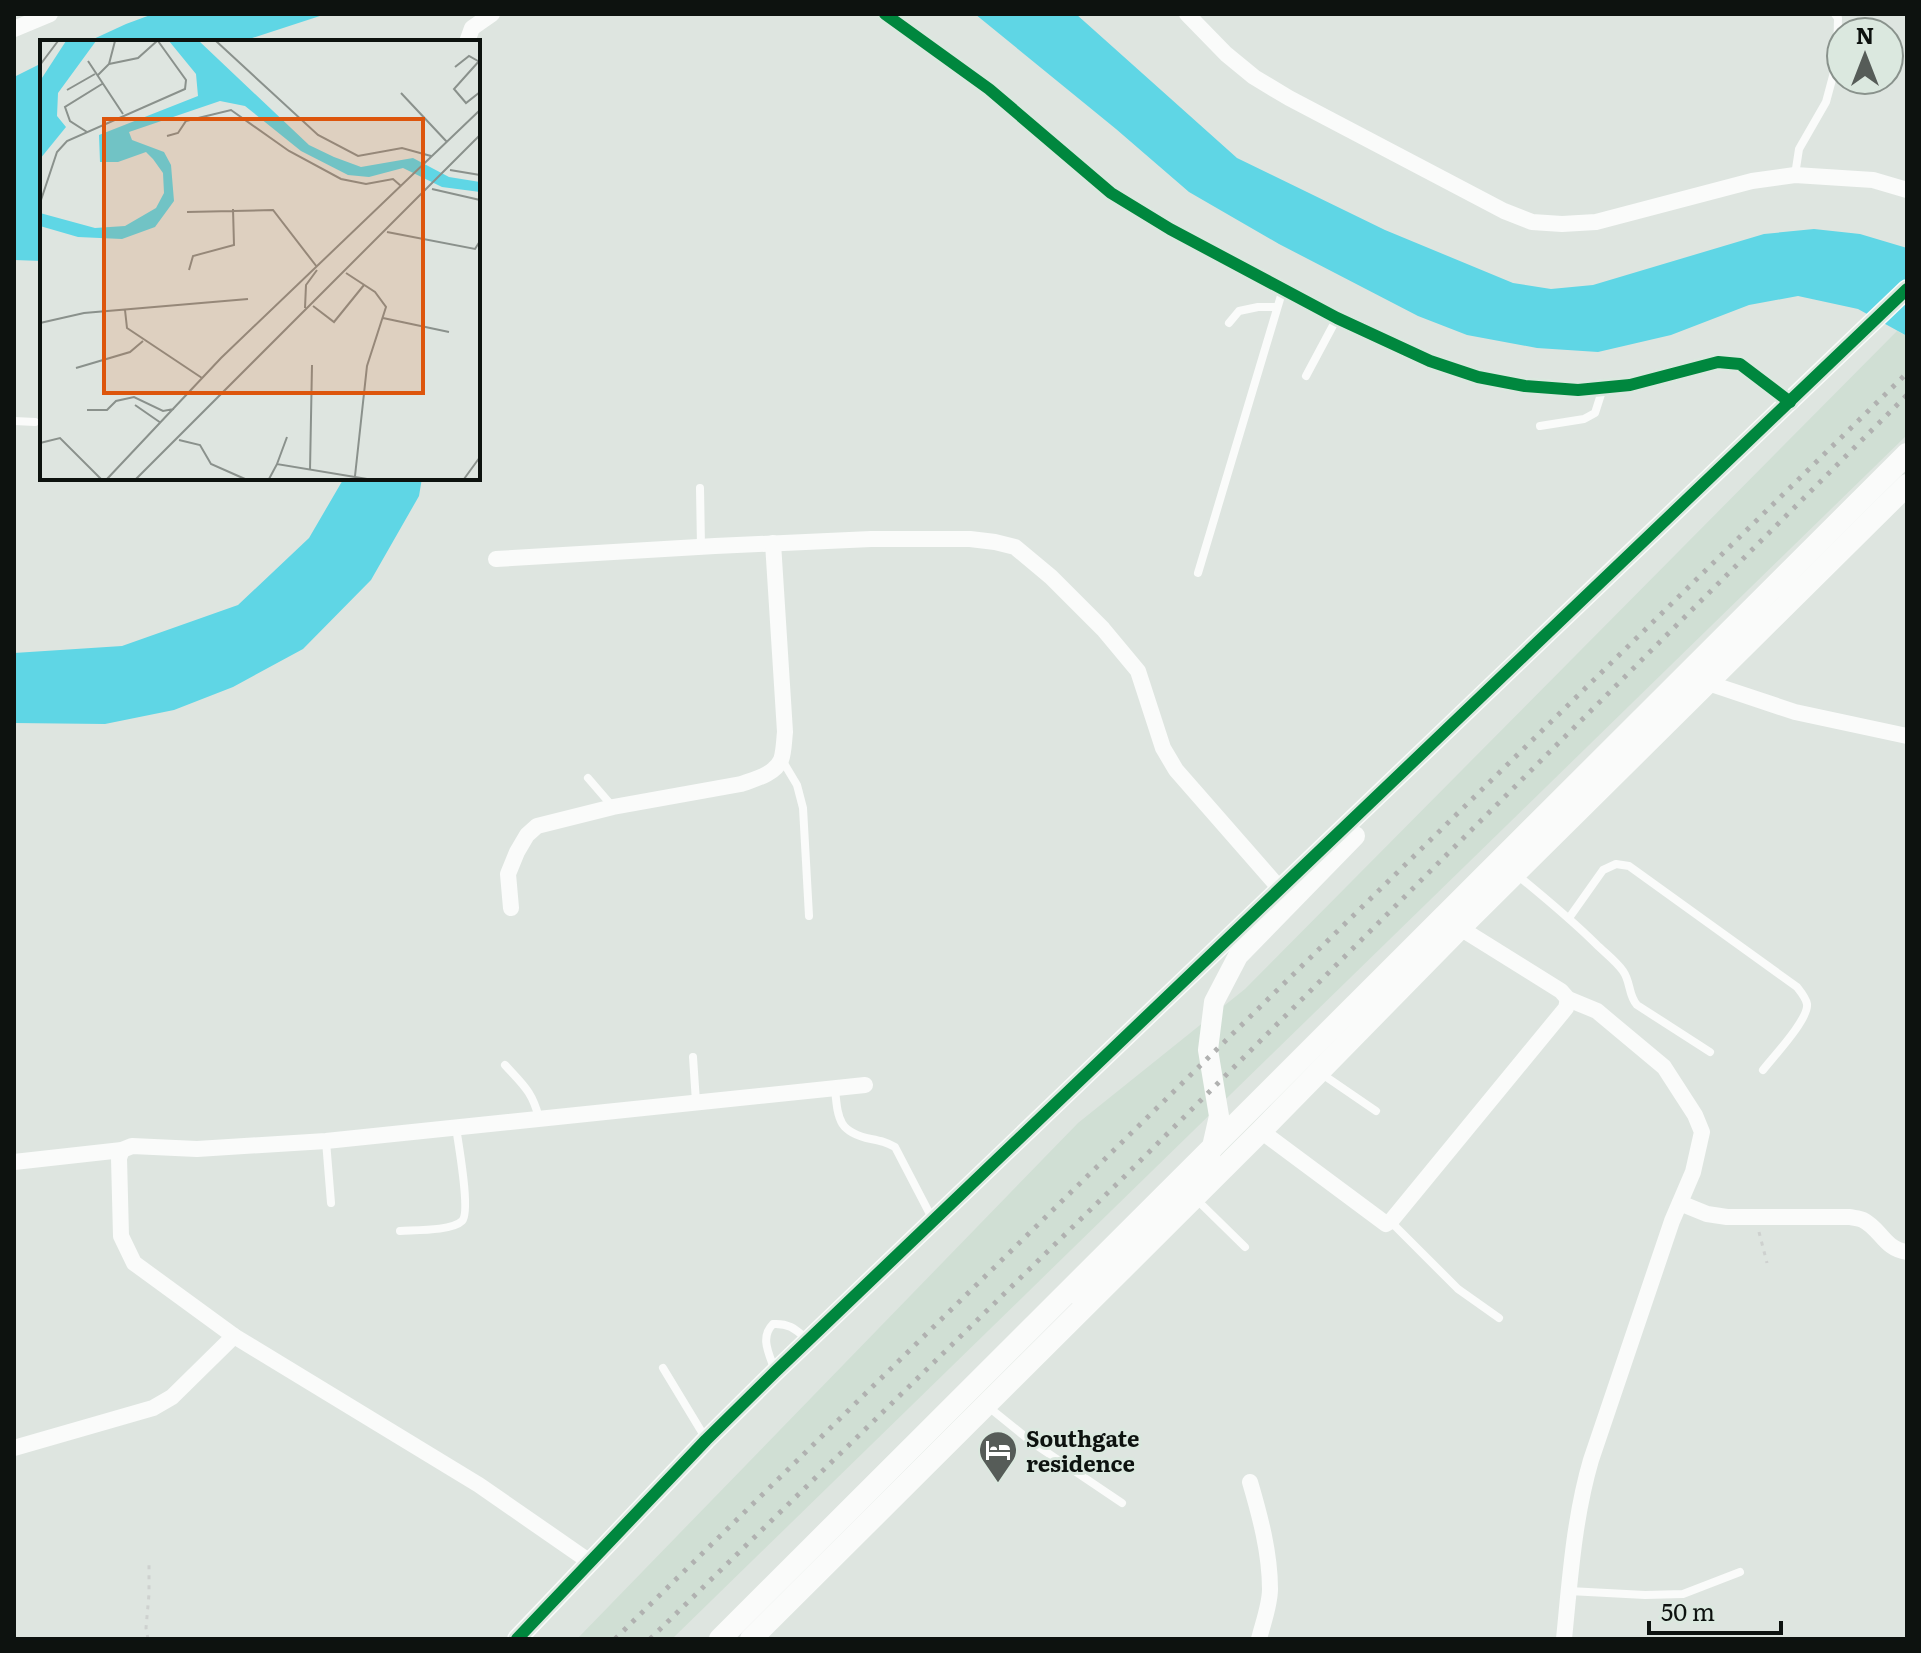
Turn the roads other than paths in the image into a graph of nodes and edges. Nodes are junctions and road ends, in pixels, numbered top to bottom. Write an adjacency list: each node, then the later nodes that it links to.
1 (50, 14): 6 (street)
2 (492, 14): 7 (street)
3 (885, 14): 10 (street)
4 (1187, 14): 8 (street)
5 (1835, 14): 8 (lane)
6 (14, 29)
7 (468, 40)
8 (1795, 175): 9 (street)
9 (1907, 190)
10 (1283, 288): 12 (lane); 13 (street)
11 (1907, 289): 17 (street)
12 (1277, 307): 14 (lane); 28 (lane)
13 (1337, 318): 15 (lane); 16 (street)
14 (1229, 323)
15 (1306, 376)
16 (1603, 388): 17 (street); 20 (lane)
17 (1790, 402): 24 (street)
18 (14, 421): 19 (lane)
19 (35, 422)
20 (1540, 426)
21 (1907, 454): 34 (main road)
22 (1906, 487): 29 (main road)
23 (700, 488): 26 (lane)
24 (1655, 532): 35 (street); 77 (street)
25 (773, 543): 26 (street); 31 (street); 35 (street)
26 (701, 547): 27 (street)
27 (496, 559)
28 (1198, 573)
29 (1708, 683): 30 (street); 34 (main road)
30 (1907, 736)
31 (782, 759): 33 (street); 37 (lane)
32 (588, 778): 33 (lane)
33 (613, 807): 36 (street)
34 (1508, 866): 38 (lane); 39 (main road); 77 (main road)
35 (1281, 890): 60 (street)
36 (511, 908)
37 (809, 916)
38 (1569, 918): 41 (lane); 44 (lane)
39 (1460, 928): 40 (street); 45 (main road)
40 (1568, 999): 58 (street); 59 (street)
41 (1710, 1052)
42 (693, 1057): 48 (lane)
43 (505, 1065): 50 (lane)
44 (1763, 1070)
45 (1318, 1072): 49 (lane); 52 (main road)
46 (865, 1085): 47 (street)
47 (835, 1088): 48 (street); 60 (lane)
48 (696, 1102): 50 (street)
49 (1376, 1111)
50 (539, 1118): 51 (street)
51 (456, 1126): 53 (street); 61 (lane)
52 (1261, 1131): 56 (main road); 59 (street)
53 (326, 1141): 54 (street); 57 (lane)
54 (122, 1150): 55 (street); 65 (street)
55 (14, 1162)
56 (1194, 1197): 62 (lane); 69 (main road)
57 (331, 1203)
58 (1680, 1203): 63 (street); 76 (street)
59 (1391, 1221): 64 (lane)
60 (934, 1222): 66 (street)
61 (400, 1231)
62 (1245, 1247)
63 (1907, 1252)
64 (1499, 1318)
65 (234, 1336): 71 (street); 74 (street)
66 (808, 1341): 68 (street); 68 (lane)
67 (663, 1368): 70 (lane)
68 (775, 1372): 70 (street)
69 (986, 1405): 73 (lane); 77 (main road)
70 (706, 1440): 74 (street)
71 (14, 1448)
72 (1250, 1482): 79 (street)
73 (1122, 1503)
74 (590, 1562): 78 (street)
75 (1740, 1572): 76 (lane)
76 (1569, 1591): 80 (street)
77 (746, 1634)
78 (517, 1639)
79 (1259, 1639)
80 (1564, 1639)

